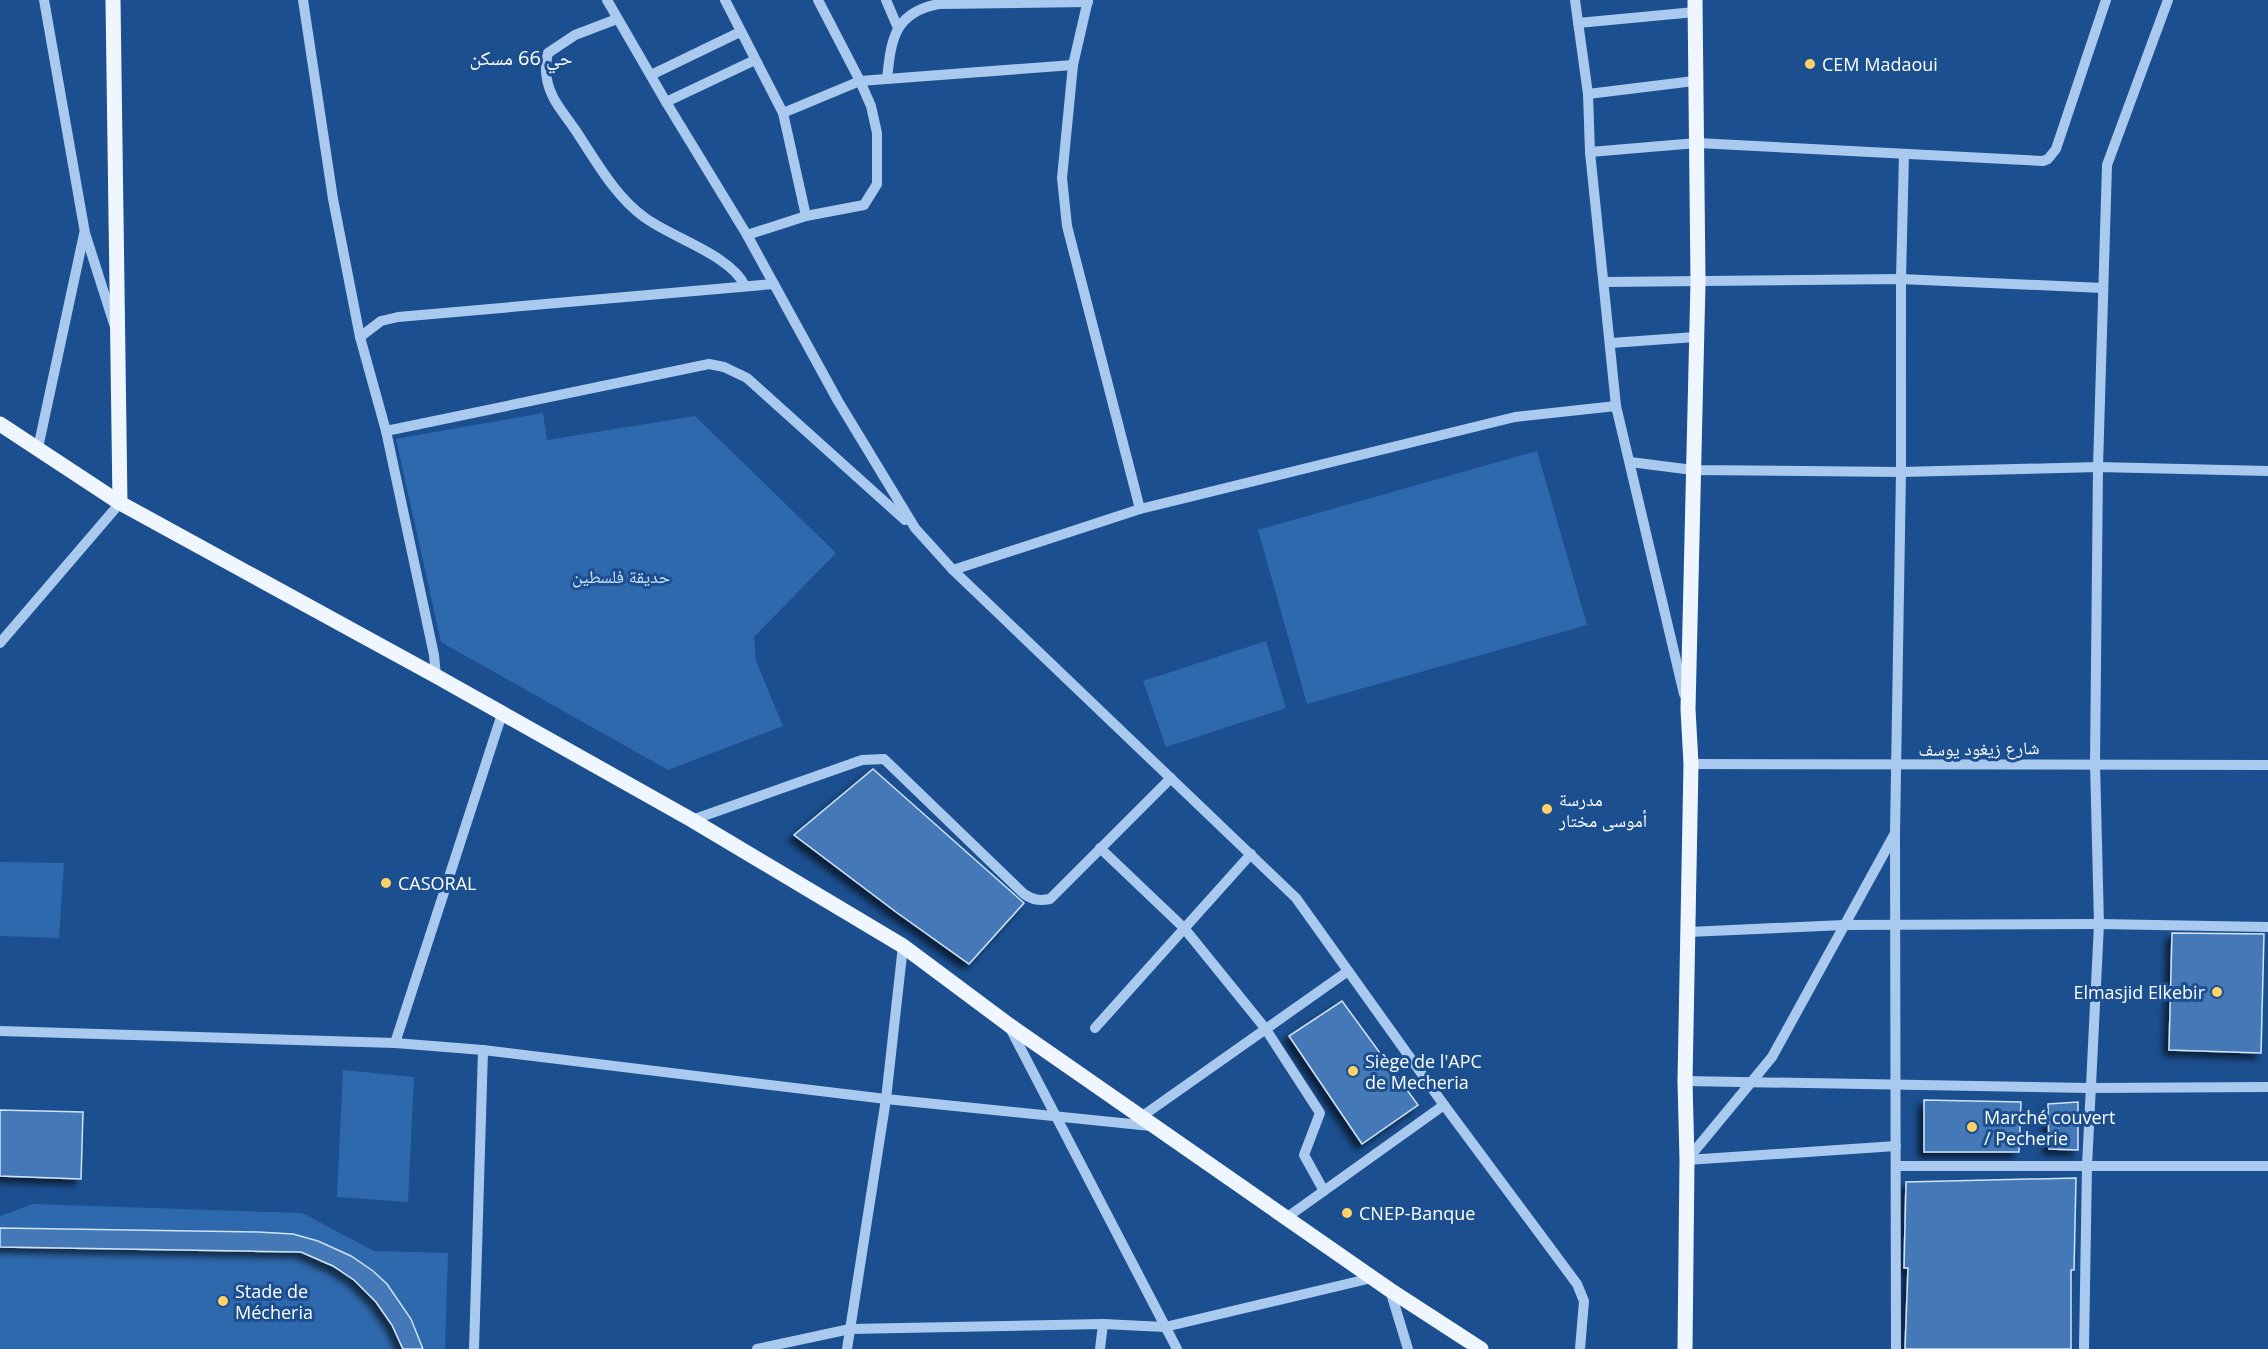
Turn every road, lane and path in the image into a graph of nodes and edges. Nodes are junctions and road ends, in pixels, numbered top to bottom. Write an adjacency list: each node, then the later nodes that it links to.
1 (44, 0): 31 (street)
2 (113, 0): 39 (main road)
3 (303, 0): 40 (street)
4 (607, 0): 14 (street)
5 (724, 0): 17 (street)
6 (818, 0): 22 (street)
7 (886, 0): 16 (street)
8 (1575, 0): 15 (street)
9 (2106, 0): 29 (street)
10 (2168, 0): 38 (street)
11 (1088, 1): 12 (street); 19 (street)
12 (940, 2): 16 (street)
13 (1695, 6): 15 (street); 23 (main road)
14 (617, 19): 20 (street); 37 (street)
15 (1578, 23): 24 (street)
16 (898, 27): 21 (street)
17 (740, 32): 18 (street); 20 (street)
18 (755, 60): 25 (street); 26 (street)
19 (1074, 65): 21 (street); 53 (street)
20 (651, 75): 25 (street)
21 (887, 79): 22 (street)
22 (860, 81): 26 (street); 30 (street)
23 (1694, 81): 24 (street); 27 (main road)
24 (1588, 94): 28 (street)
25 (666, 102): 32 (street)
26 (783, 113): 30 (street)
27 (1697, 144): 28 (street); 29 (street); 35 (main road)
28 (1590, 152): 34 (street)
29 (1905, 154): 33 (street)
30 (806, 216): 32 (street)
31 (85, 233): 39 (street); 46 (street)
32 (747, 235): 36 (street)
33 (1901, 279): 35 (street); 38 (street); 51 (street)
34 (1604, 282): 35 (street); 42 (street)
35 (1698, 282): 41 (main road)
36 (774, 284): 37 (street); 54 (street)
37 (745, 286): 40 (street)
38 (2103, 288): 48 (street)
39 (118, 336): 52 (main road)
40 (360, 336): 45 (street)
41 (1695, 337): 42 (street); 49 (main road)
42 (1611, 343): 43 (street)
43 (1616, 406): 47 (street); 53 (street)
44 (0, 424): 46 (main road)
45 (386, 431): 54 (street); 57 (street)
46 (38, 448): 52 (main road)
47 (1630, 462): 49 (street); 58 (street)
48 (2098, 467): 50 (street); 51 (street); 60 (street)
49 (1693, 470): 51 (street); 58 (main road)
50 (2268, 471)
51 (1901, 472): 62 (street)
52 (120, 503): 56 (street); 57 (main road)
53 (1140, 509): 55 (street)
54 (915, 528): 55 (street)
55 (953, 570): 64 (street)
56 (0, 643)
57 (436, 676): 59 (main road)
58 (1688, 709): 61 (main road)
59 (502, 714): 65 (main road); 81 (street)
60 (2095, 763): 62 (street, شارع زيغود يوسف); 63 (street, شارع زيغود يوسف); 69 (street)
61 (1691, 764): 62 (street, شارع زيغود يوسف); 74 (main road)
62 (1897, 765): 66 (street)
63 (2268, 765)
64 (1171, 778): 67 (street); 68 (street)
65 (692, 820): 67 (street); 75 (main road)
66 (1895, 833): 70 (street); 71 (street)
67 (1100, 848): 73 (street)
68 (1251, 854): 73 (street); 76 (street)
69 (2099, 924): 71 (street); 72 (street); 87 (street)
70 (1844, 925): 71 (street); 74 (street); 84 (street)
71 (1896, 926): 85 (street)
72 (2268, 927)
73 (1184, 928): 78 (street); 79 (street)
74 (1688, 932): 83 (main road)
75 (903, 946): 77 (main road); 88 (street)
76 (1348, 971): 79 (street); 89 (street)
77 (1009, 1025): 90 (main road); 91 (street)
78 (1095, 1028)
79 (1265, 1028): 90 (street); 98 (street)
80 (0, 1031): 81 (street)
81 (395, 1043): 82 (street)
82 (483, 1050): 88 (street); 105 (street)
83 (1685, 1081): 84 (street); 94 (main road)
84 (1752, 1083): 85 (street); 94 (street)
85 (1895, 1085): 87 (street); 93 (street)
86 (2268, 1087): 87 (street)
87 (2090, 1088): 96 (street)
88 (886, 1099): 91 (street); 104 (street)
89 (1444, 1105): 98 (street); 112 (street)
90 (1141, 1116): 92 (main road)
91 (1057, 1118): 92 (street); 103 (street)
92 (1155, 1126): 99 (main road)
93 (1896, 1146): 94 (street); 95 (street)
94 (1687, 1160): 113 (main road)
95 (1896, 1166): 96 (street); 114 (street)
96 (2087, 1166): 97 (street); 115 (street)
97 (2268, 1166)
98 (1324, 1191): 99 (street)
99 (1287, 1218): 100 (main road)
100 (1372, 1278): 101 (main road); 103 (street)
101 (1390, 1290): 110 (street); 111 (main road)
102 (1103, 1324): 103 (street); 104 (street); 108 (street)
103 (1166, 1327): 109 (street)
104 (850, 1329): 106 (street); 107 (street)
105 (474, 1349)
106 (757, 1349)
107 (847, 1349)
108 (1100, 1349)
109 (1177, 1349)
110 (1408, 1349)
111 (1481, 1349)
112 (1580, 1349)
113 (1685, 1349)
114 (1896, 1349)
115 (2084, 1349)

